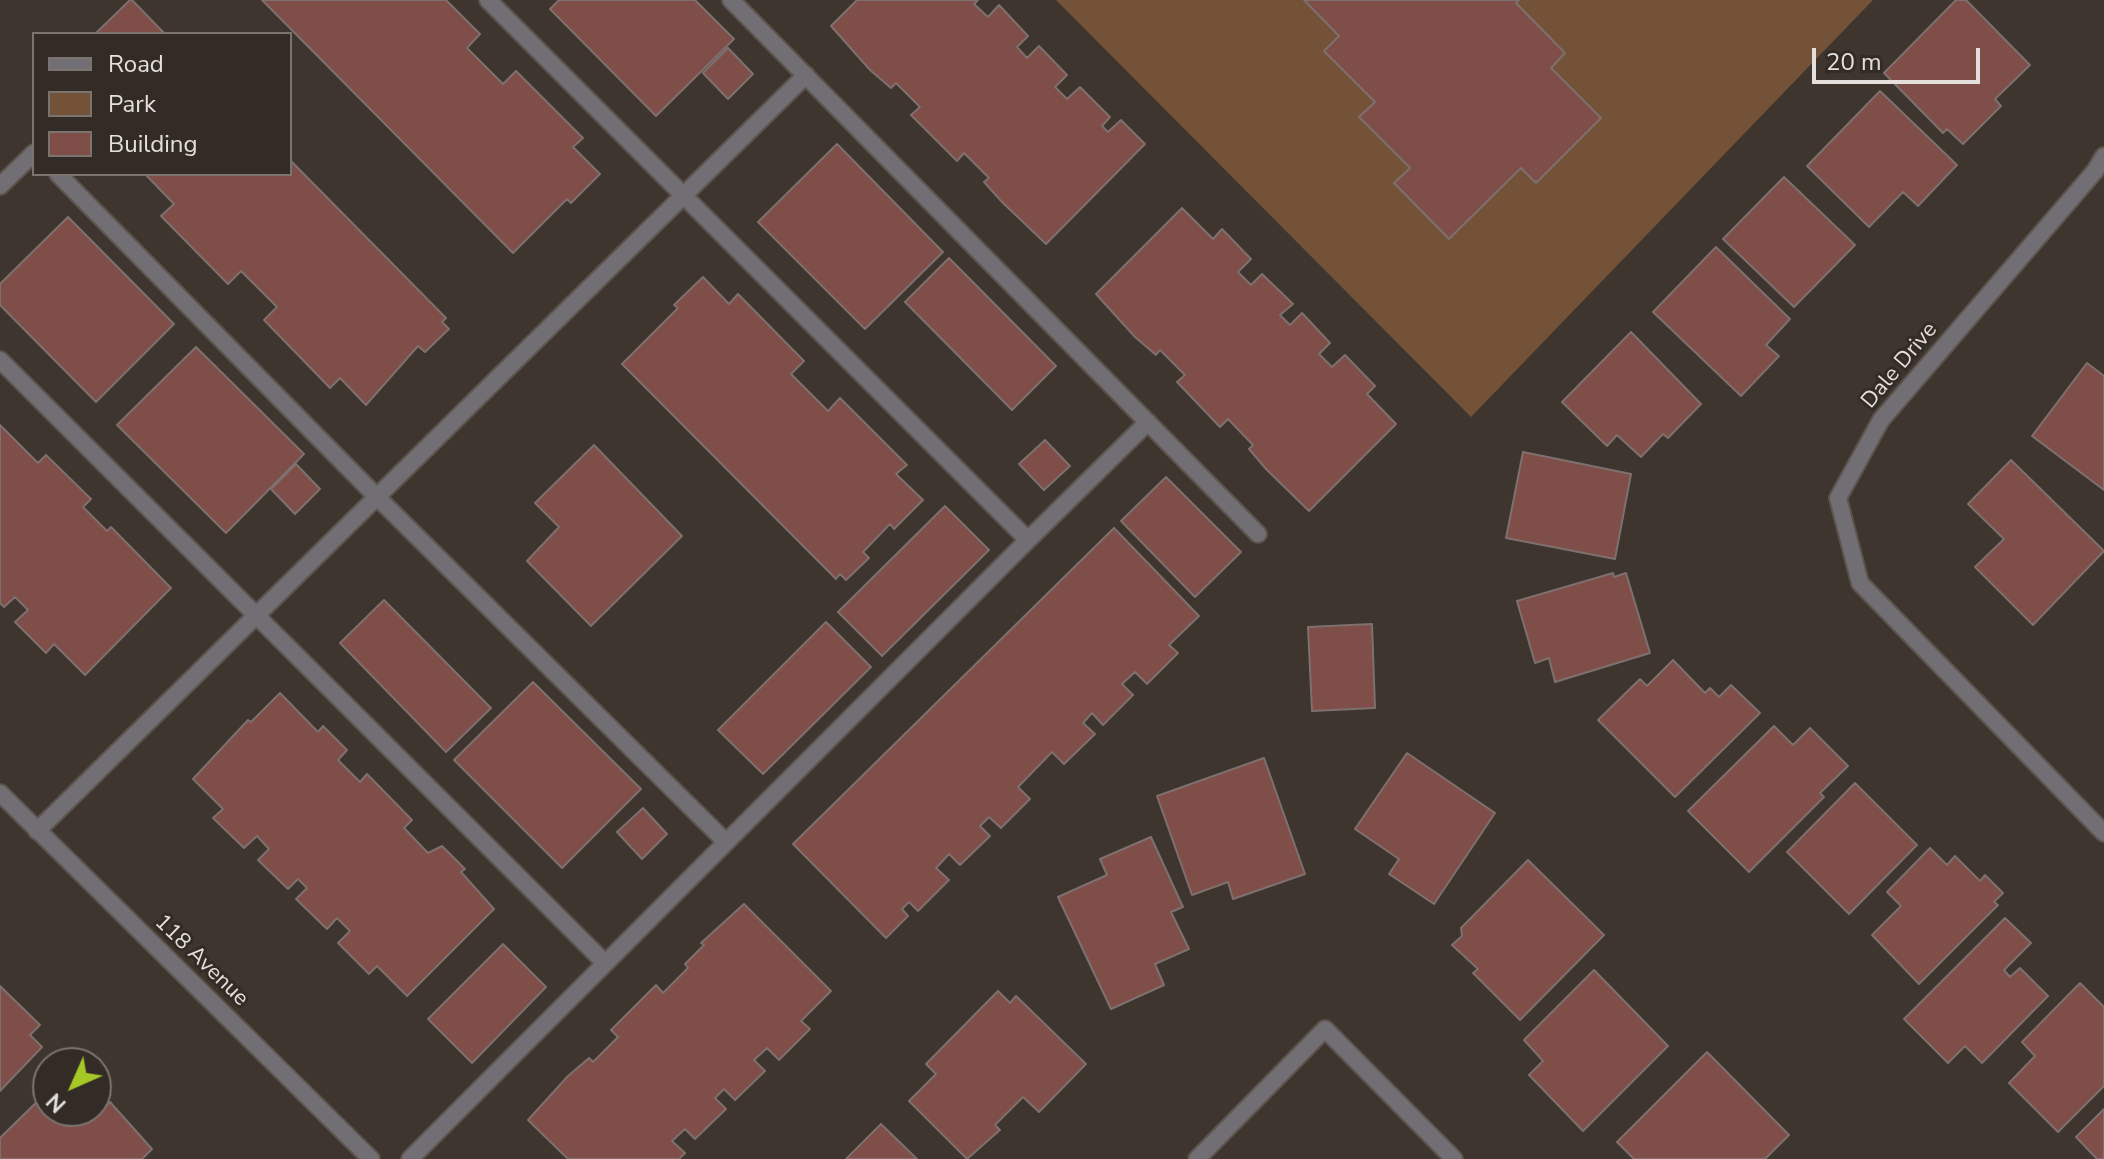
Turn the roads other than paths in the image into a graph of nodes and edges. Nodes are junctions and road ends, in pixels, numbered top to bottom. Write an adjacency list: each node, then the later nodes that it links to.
1 (488, 0): 8 (street)
2 (731, 0): 3 (street)
3 (806, 75): 8 (street); 10 (street)
4 (32, 155): 7 (street)
5 (2104, 156): 17 (street, Dale Drive)
6 (60, 176): 11 (street)
7 (0, 186)
8 (682, 196): 11 (street); 13 (street)
9 (0, 360): 14 (street)
10 (1148, 422): 12 (street); 13 (street)
11 (377, 497): 14 (street); 18 (street)
12 (1258, 534)
13 (1028, 540): 18 (street)
14 (255, 617): 16 (street); 19 (street)
15 (0, 793): 16 (street, 118 Avenue)
16 (37, 831): 20 (street, 118 Avenue)
17 (2104, 833)
18 (726, 842): 19 (street)
19 (605, 963): 21 (street)
20 (371, 1159)
21 (410, 1159)
22 (1197, 1159): 23 (street)
23 (1454, 1159)

